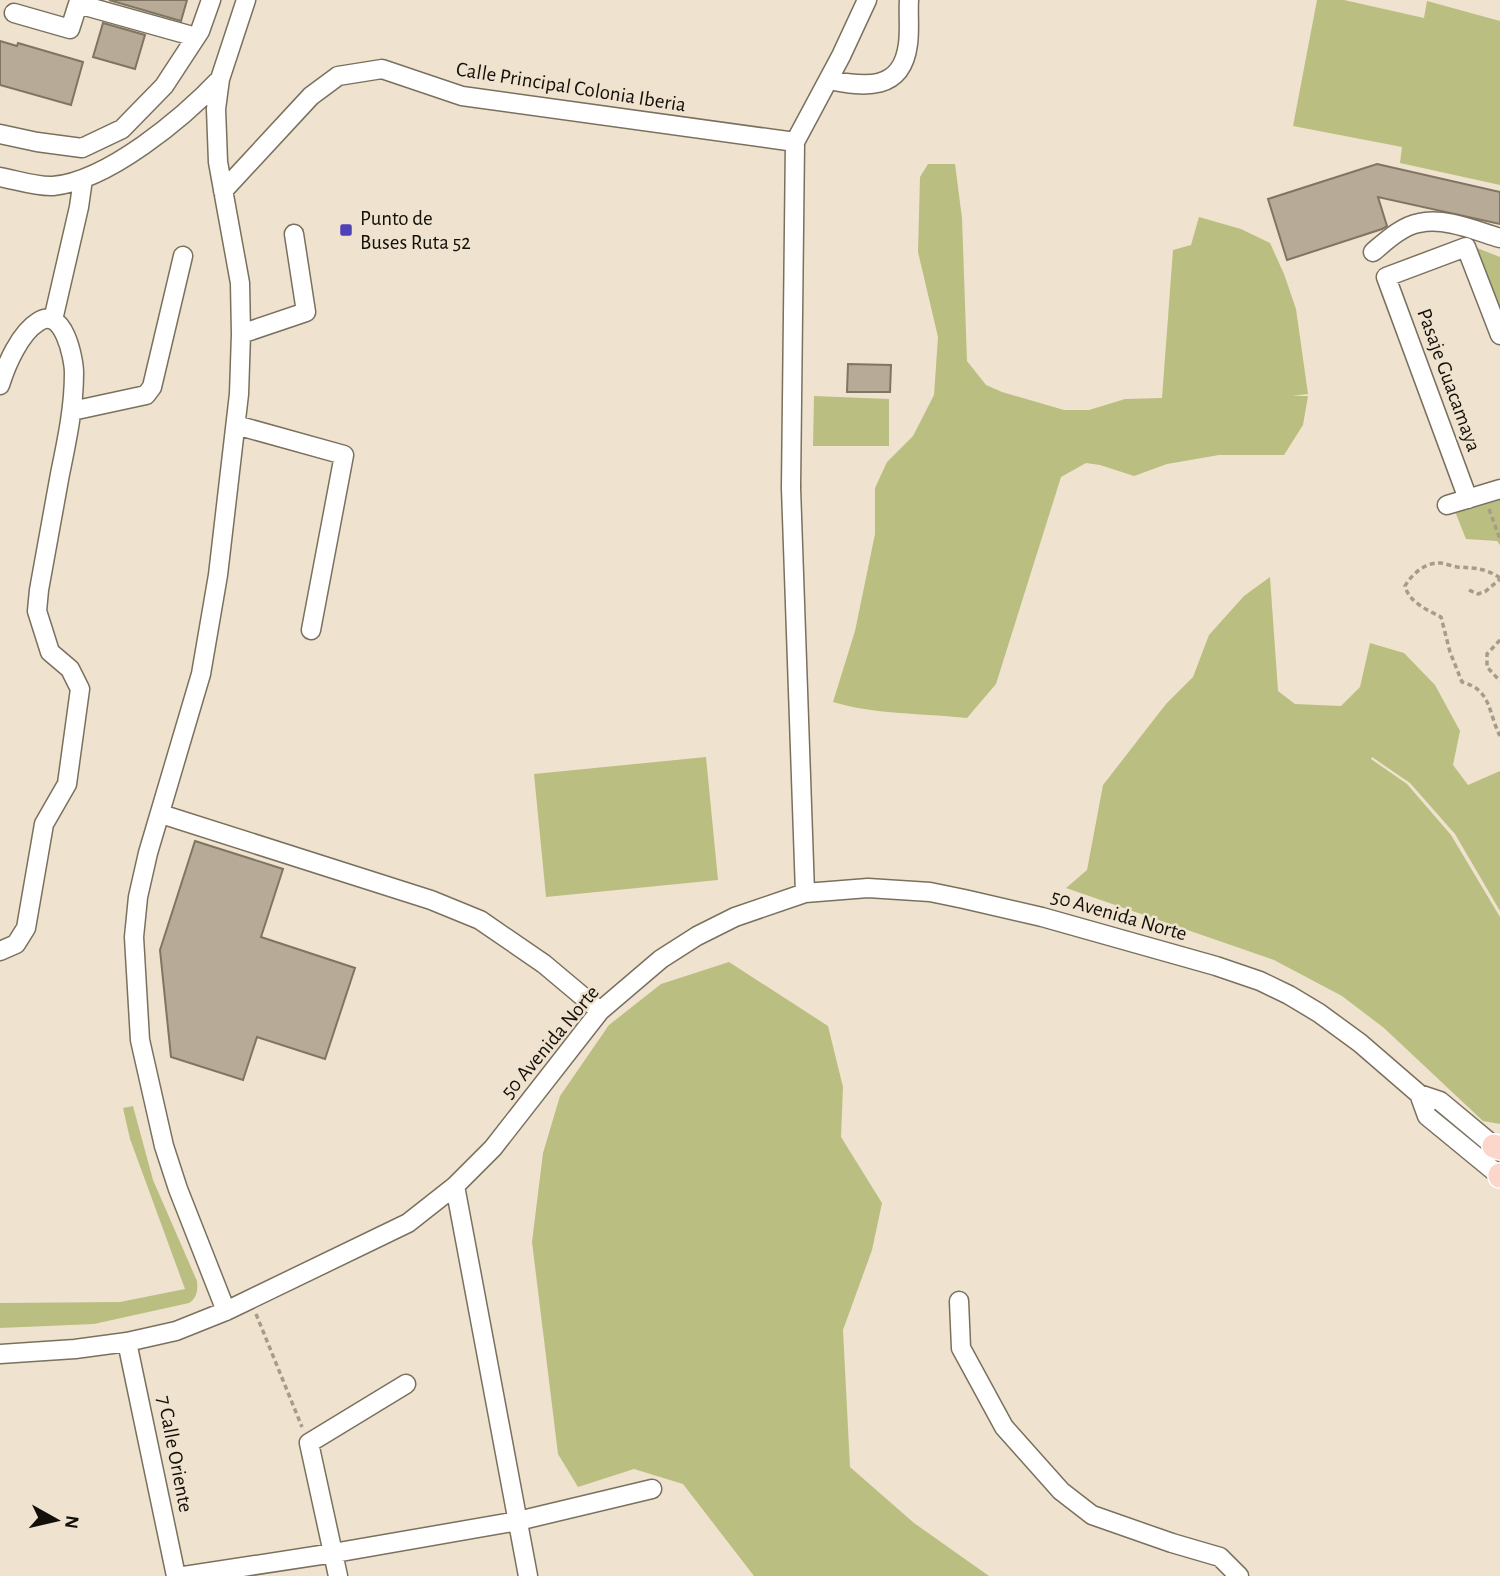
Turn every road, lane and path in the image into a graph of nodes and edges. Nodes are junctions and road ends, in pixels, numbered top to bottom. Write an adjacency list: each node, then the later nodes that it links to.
1 (211, 0): 6 (street)
2 (246, 0): 7 (street)
3 (867, 0): 8 (street)
4 (909, 0): 8 (street)
5 (14, 13): 6 (street)
6 (196, 37): 9 (street)
7 (220, 79): 12 (street); 13 (street)
8 (828, 80): 10 (street)
9 (0, 134)
10 (795, 142): 13 (street, Calle Principal Colonia Iberia); 34 (street)
11 (0, 177): 12 (street)
12 (83, 179): 18 (street)
13 (223, 191): 19 (street)
14 (294, 234): 19 (street)
15 (1500, 238): 16 (street)
16 (1373, 252)
17 (183, 256): 22 (street)
18 (53, 320): 21 (street); 22 (street)
19 (241, 334): 23 (street)
20 (1500, 335): 24 (street, Pasaje Guacamaya)
21 (0, 385)
22 (72, 411): 35 (street)
23 (236, 425): 29 (street); 33 (street)
24 (1484, 494): 25 (street); 26 (path)
25 (1447, 505)
26 (1500, 539)
27 (1500, 578): 28 (path); 32 (path)
28 (1469, 590)
29 (311, 630)
30 (1500, 640): 31 (path)
31 (1500, 681)
32 (1500, 736)
33 (161, 814): 36 (street); 42 (street)
34 (805, 893): 36 (street, 50 Avenida Norte); 37 (street, 50 Avenida Norte)
35 (0, 951)
36 (600, 1011): 40 (street, 50 Avenida Norte)
37 (1419, 1094): 38 (street, 50 Avenida Norte); 39 (street, 50 Avenida Norte)
38 (1498, 1148)
39 (1500, 1176)
40 (455, 1186): 42 (street, 50 Avenida Norte); 49 (street)
41 (959, 1301): 55 (street)
42 (226, 1311): 44 (street, 50 Avenida Norte)
43 (260, 1325): 47 (path)
44 (127, 1342): 45 (street, 50 Avenida Norte); 51 (street, 7 Calle Oriente)
45 (0, 1354)
46 (406, 1384): 47 (street)
47 (309, 1443): 50 (street)
48 (652, 1489): 49 (street)
49 (518, 1521): 50 (street); 54 (street)
50 (334, 1553): 52 (street); 53 (street)
51 (176, 1576)
52 (184, 1576)
53 (338, 1576)
54 (528, 1576)
55 (1239, 1576)

